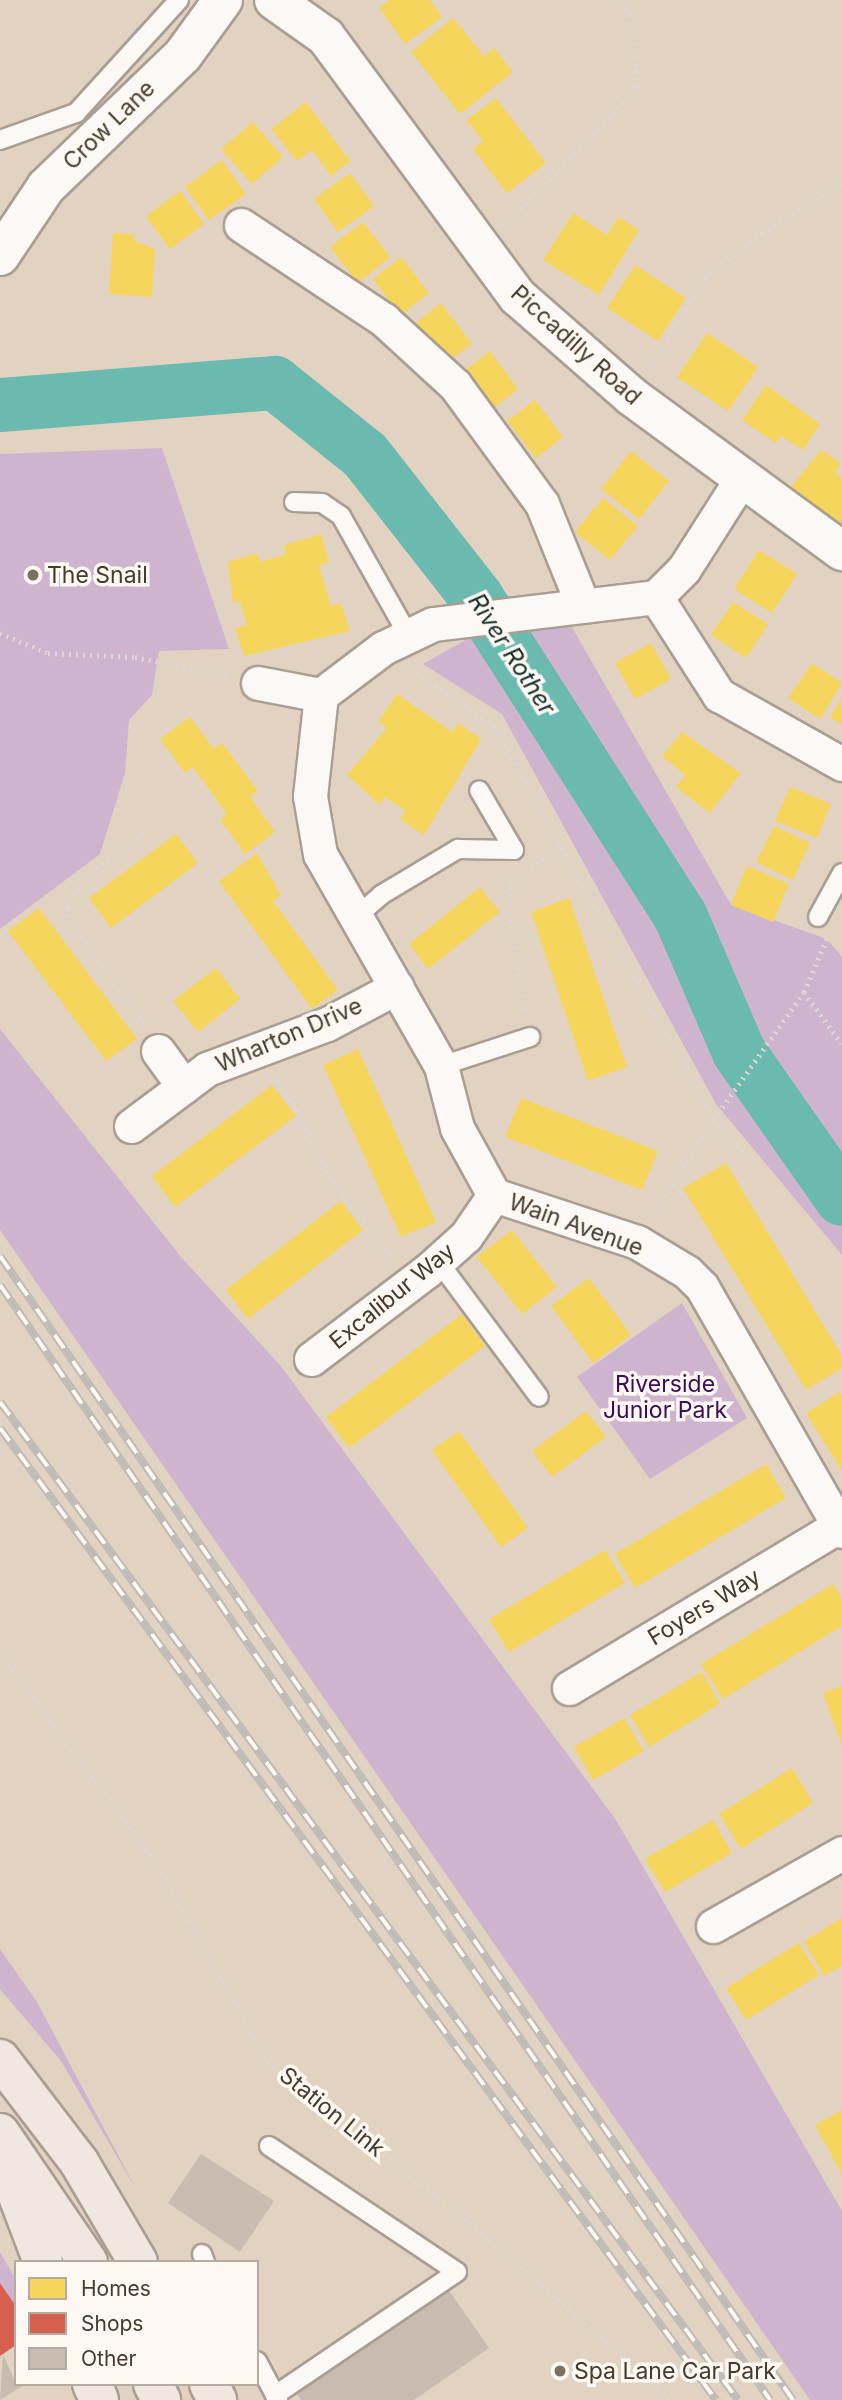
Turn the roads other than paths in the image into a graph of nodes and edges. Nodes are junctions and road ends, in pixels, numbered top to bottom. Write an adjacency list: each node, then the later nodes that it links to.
1 (179, 0): 4 (lane)
2 (223, 0): 6 (street, Crow Lane)
3 (274, 0): 7 (street, Piccadilly Road)
4 (0, 140)
5 (241, 225): 11 (street)
6 (0, 256)
7 (740, 481): 9 (street, Piccadilly Road); 10 (street)
8 (295, 502): 12 (lane)
9 (842, 551)
10 (656, 597): 11 (street); 15 (street)
11 (582, 603): 12 (street)
12 (408, 635): 14 (street)
13 (258, 683): 14 (street)
14 (321, 695): 18 (street, Wain Avenue)
15 (842, 764)
16 (479, 790): 18 (lane)
17 (842, 873): 19 (lane)
18 (356, 917): 20 (street, Wain Avenue)
19 (818, 917)
20 (397, 987): 23 (street, Wain Avenue); 24 (street, Wharton Drive)
21 (530, 1037): 23 (lane)
22 (155, 1040): 24 (street)
23 (441, 1066): 26 (street, Wain Avenue)
24 (184, 1087): 25 (street, Wharton Drive)
25 (131, 1126)
26 (494, 1195): 27 (street, Excalibur Way); 30 (street, Wain Avenue)
27 (438, 1261): 28 (street, Excalibur Way); 29 (lane)
28 (311, 1359)
29 (539, 1397)
30 (841, 1528): 31 (street, Foyers Way)
31 (569, 1688)
32 (842, 1853): 33 (street)
33 (713, 1926)
34 (0, 2059): 40 (highway)
35 (0, 2133): 39 (highway)
36 (270, 2146): 42 (lane)
37 (0, 2148): 38 (highway)
38 (42, 2260)
39 (87, 2260)
40 (137, 2260)
41 (259, 2365): 42 (lane)
42 (276, 2397)

